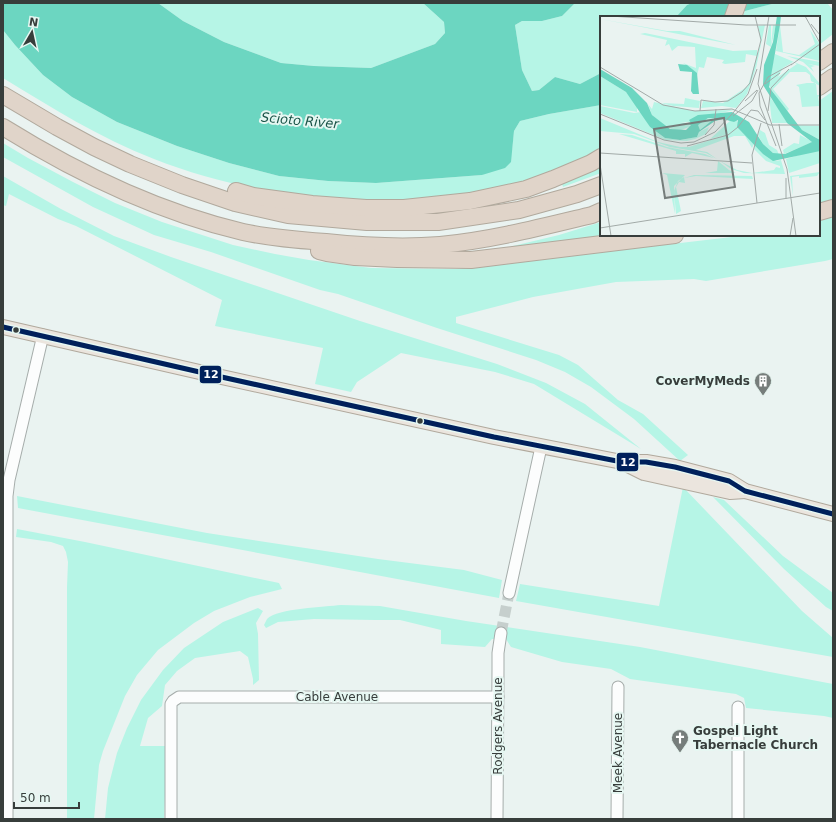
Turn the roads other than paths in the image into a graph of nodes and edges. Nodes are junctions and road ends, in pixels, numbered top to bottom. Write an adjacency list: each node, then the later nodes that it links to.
1 (738, 3): 2 (highway)
2 (733, 16)
3 (833, 52): 4 (highway)
4 (820, 61)
5 (833, 77): 6 (highway)
6 (820, 86)
7 (3, 95): 10 (highway)
8 (3, 127): 16 (highway)
9 (600, 158): 10 (highway)
10 (130, 164): 11 (highway)
11 (600, 185)
12 (833, 208): 14 (highway)
13 (600, 211): 16 (highway)
14 (820, 212)
15 (667, 236): 16 (highway)
16 (272, 237)
17 (3, 326): 18 (main road)
18 (43, 335): 19 (main road); 26 (street)
19 (541, 447): 20 (main road); 21 (street)
20 (833, 514)
21 (508, 593)
22 (501, 633): 24 (street, Rodgers Avenue)
23 (618, 687): 30 (street, Meek Avenue)
24 (498, 697): 28 (street, Cable Avenue); 29 (street, Rodgers Avenue)
25 (738, 707): 31 (street)
26 (5, 728): 27 (street)
27 (7, 819)
28 (171, 819)
29 (497, 819)
30 (617, 819)
31 (738, 819)

